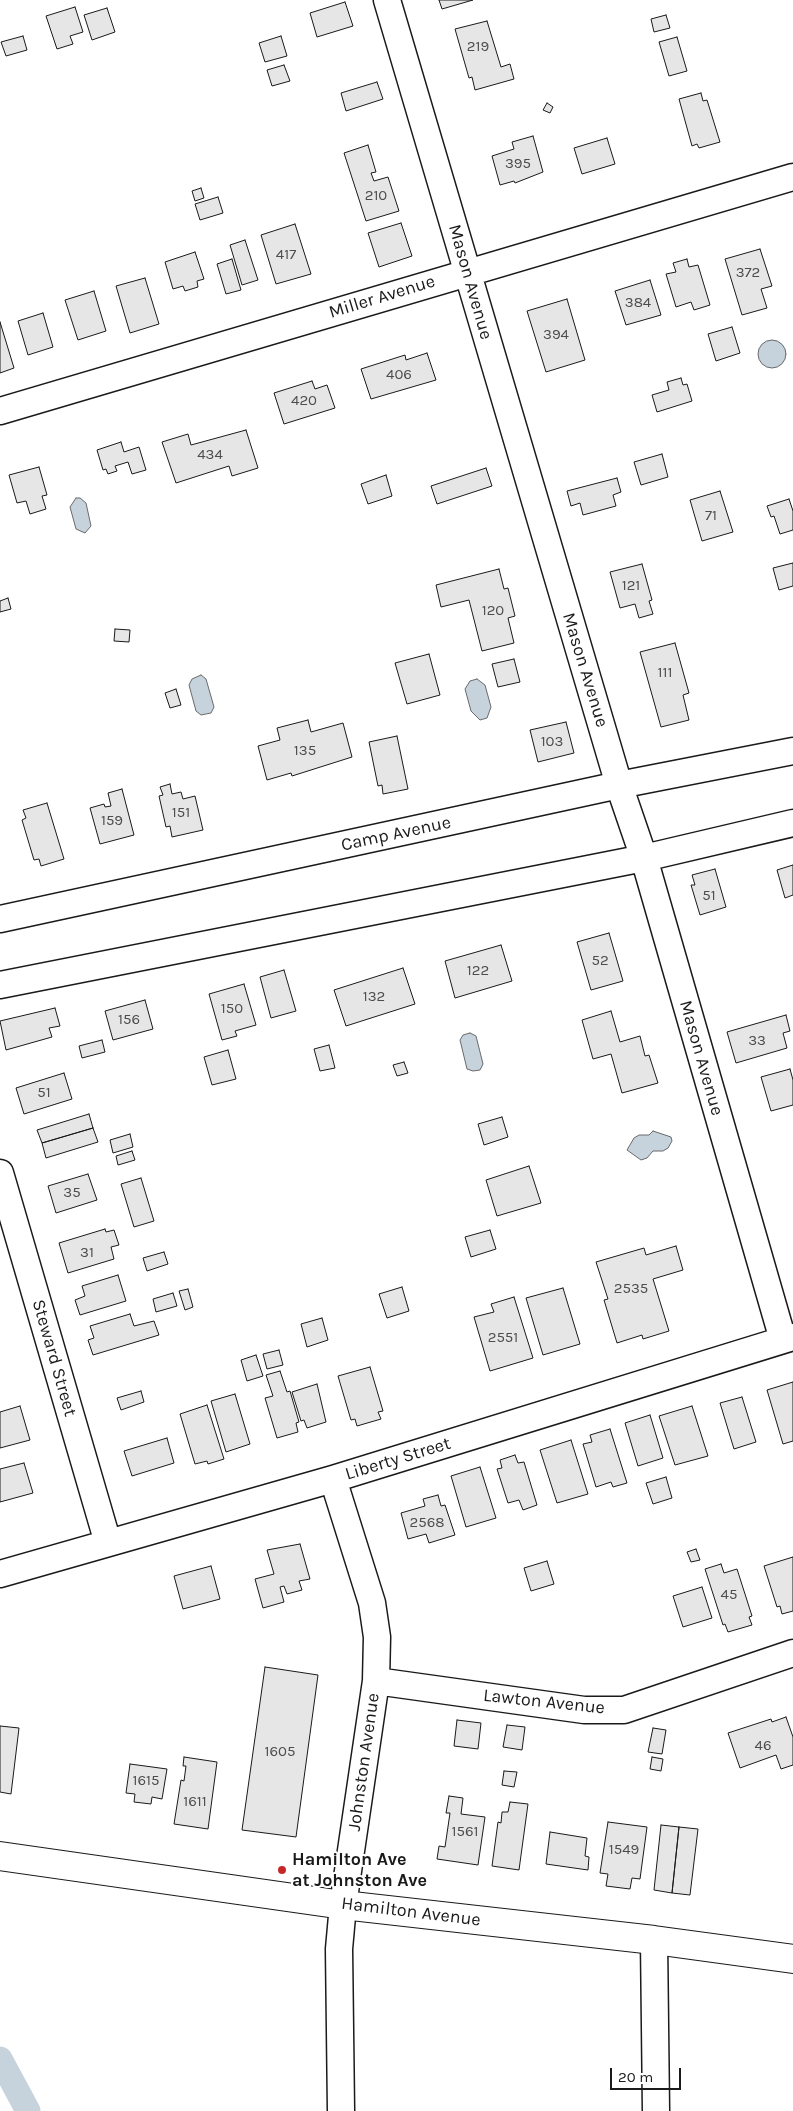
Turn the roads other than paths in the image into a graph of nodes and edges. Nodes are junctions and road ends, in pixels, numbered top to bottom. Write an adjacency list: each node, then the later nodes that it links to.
1 (387, 0): 3 (street, Mason Avenue)
2 (793, 177): 3 (street, Miller Avenue)
3 (467, 272): 4 (street, Miller Avenue); 6 (street, Mason Avenue)
4 (0, 411)
5 (793, 751): 6 (street, Camp Avenue)
6 (620, 785): 8 (street, Mason Avenue); 9 (street, Camp Avenue)
7 (793, 823): 8 (street)
8 (644, 858): 10 (street); 12 (street, Mason Avenue)
9 (0, 919)
10 (0, 986)
11 (0, 1173): 14 (street, Steward Street)
12 (788, 1338): 13 (street, Liberty Street)
13 (333, 1479): 14 (street, Liberty Street); 17 (street, Johnston Avenue)
14 (108, 1543): 15 (street, Liberty Street)
15 (0, 1574)
16 (793, 1653): 17 (street, Lawton Avenue)
17 (376, 1681): 19 (street, Johnston Avenue)
18 (0, 1856): 19 (main road, Hamilton Avenue)
19 (343, 1905): 20 (main road, Hamilton Avenue); 22 (street, Johnston Avenue)
20 (654, 1940): 21 (main road, Hamilton Avenue); 23 (street)
21 (793, 1960)
22 (341, 2111)
23 (656, 2111)

